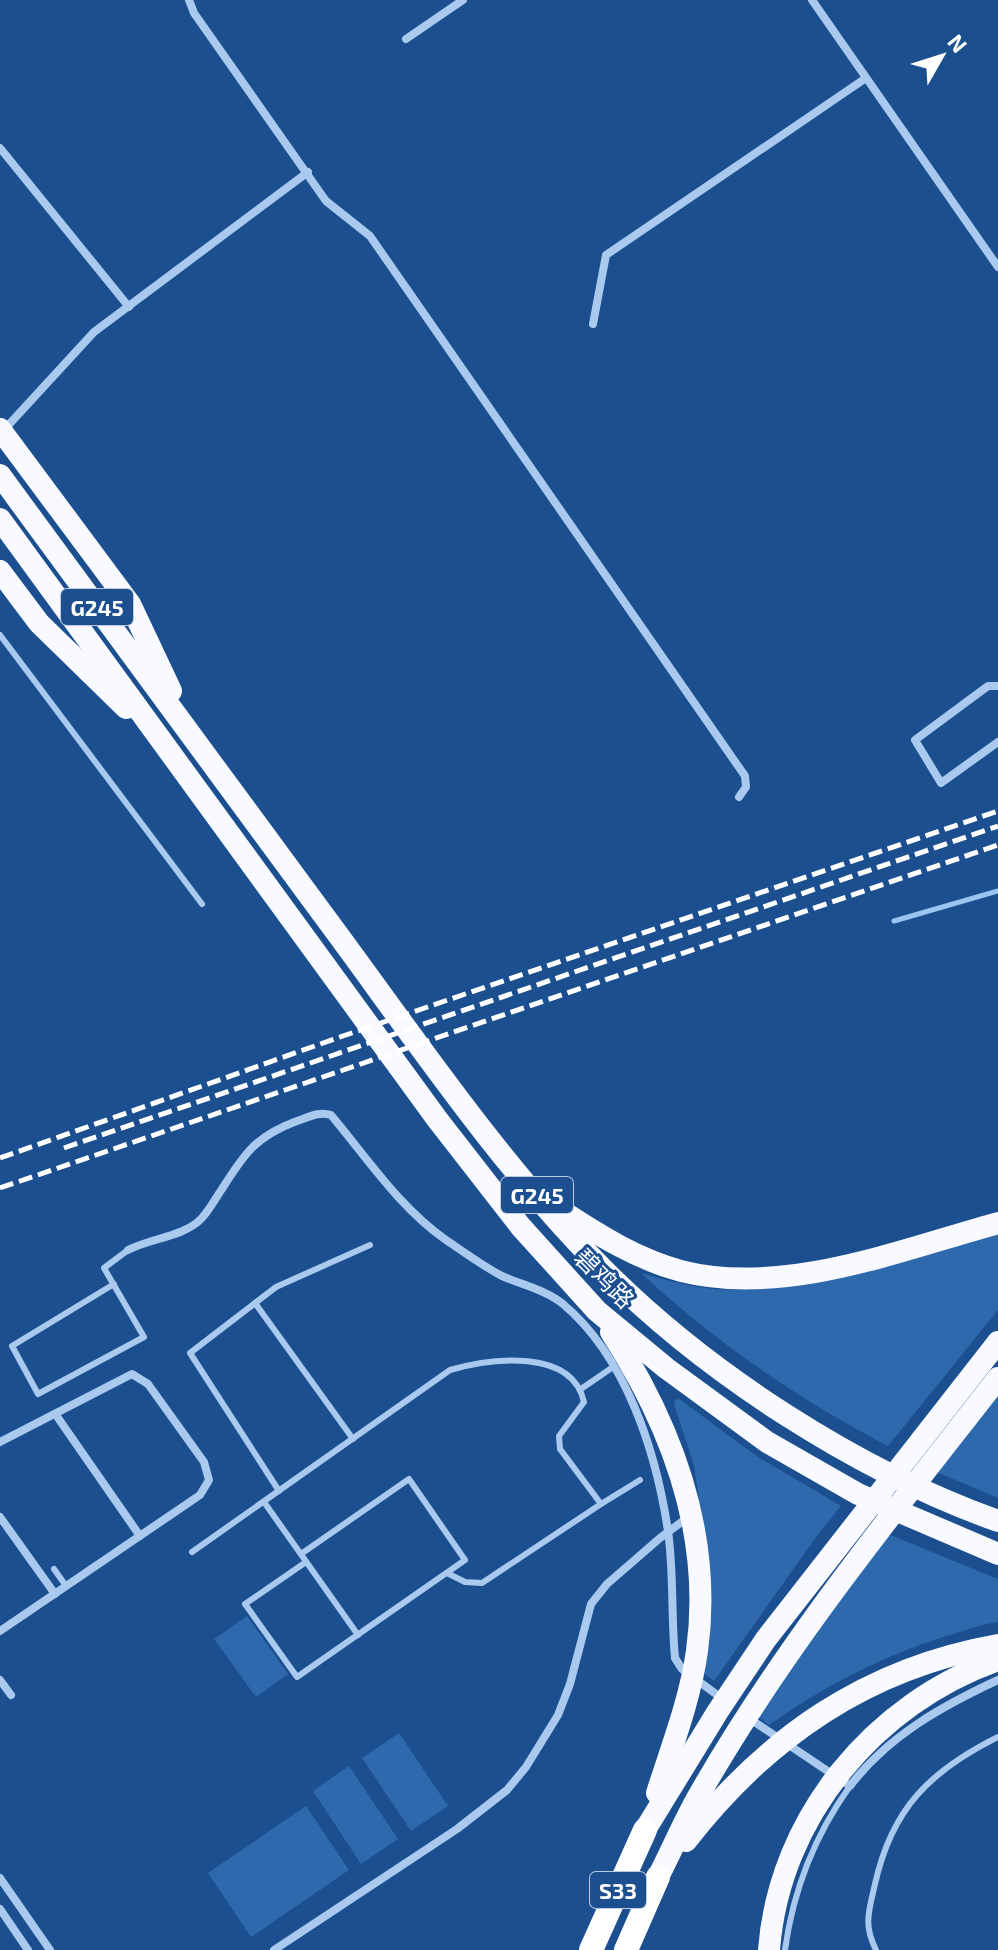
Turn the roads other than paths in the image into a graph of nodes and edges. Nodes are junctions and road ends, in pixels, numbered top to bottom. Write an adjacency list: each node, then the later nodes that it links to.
1 (189, 0): 7 (street)
2 (463, 0): 4 (street)
3 (812, 0): 5 (street)
4 (406, 39)
5 (866, 78): 8 (street); 10 (street)
6 (0, 148): 9 (street)
7 (308, 172): 9 (street); 20 (street)
8 (998, 267)
9 (129, 307): 11 (street)
10 (593, 324)
11 (1, 430): 17 (highway)
12 (0, 475): 17 (highway, G245)
13 (0, 519): 19 (highway, G245)
14 (0, 571): 19 (highway)
15 (0, 635): 21 (lane)
16 (998, 686): 18 (street)
17 (194, 739): 22 (highway, 碧鸡路 / G245)
18 (998, 742)
19 (173, 754): 28 (highway, 碧鸡路 / G245)
20 (739, 797)
21 (202, 904)
22 (532, 1189): 23 (highway); 42 (highway, 碧鸡路 / G245)
23 (998, 1223)
24 (370, 1245): 27 (lane)
25 (128, 1250): 26 (lane); 30 (street)
26 (114, 1284): 26 (lane)
27 (255, 1303): 34 (lane); 37 (lane)
28 (597, 1311): 40 (highway); 47 (highway, 碧鸡路 / G245)
29 (998, 1342): 64 (highway)
30 (613, 1367): 32 (lane); 43 (street)
31 (998, 1378): 65 (highway)
32 (581, 1389): 34 (lane); 39 (lane)
33 (56, 1415): 35 (street); 44 (street); 44 (street)
34 (353, 1439): 37 (lane)
35 (0, 1442)
36 (640, 1480): 39 (lane)
37 (279, 1491): 38 (lane)
38 (264, 1502): 45 (lane); 46 (lane)
39 (601, 1504): 50 (lane)
40 (691, 1515): 43 (street); 64 (highway)
41 (0, 1517): 52 (street)
42 (998, 1521)
43 (668, 1533): 59 (street); 70 (street)
44 (140, 1536): 51 (street)
45 (192, 1552)
46 (301, 1554): 48 (lane); 50 (lane)
47 (998, 1554)
48 (306, 1562): 54 (lane); 54 (lane)
49 (54, 1569): 51 (lane)
50 (447, 1573): 54 (lane)
51 (66, 1586): 52 (street)
52 (55, 1594): 53 (street)
53 (0, 1631)
54 (358, 1635)
55 (998, 1645): 65 (highway)
56 (998, 1660): 73 (highway)
57 (0, 1680): 60 (street)
58 (998, 1680): 63 (street)
59 (716, 1694)
60 (11, 1695)
61 (753, 1721): 63 (street)
62 (998, 1737): 75 (lane)
63 (850, 1786): 74 (lane)
64 (645, 1830): 71 (highway, S33)
65 (658, 1877): 72 (highway, S33)
66 (0, 1878): 69 (street)
67 (0, 1909): 68 (street)
68 (28, 1950)
69 (50, 1950)
70 (274, 1950)
71 (591, 1950)
72 (626, 1950)
73 (769, 1950)
74 (785, 1950)
75 (876, 1950)

